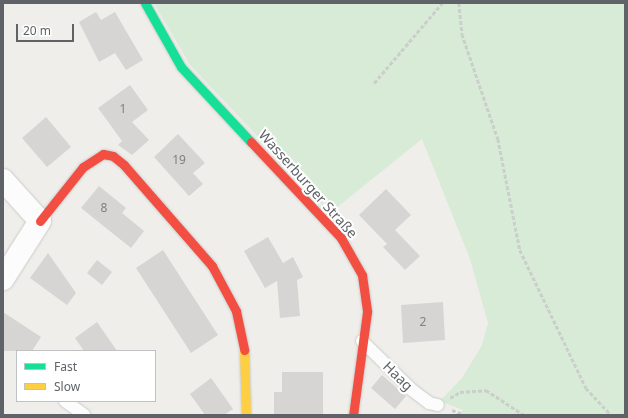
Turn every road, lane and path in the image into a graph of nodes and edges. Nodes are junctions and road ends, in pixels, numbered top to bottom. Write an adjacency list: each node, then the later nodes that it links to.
1 (145, 3): 8 (main road, Wasserburger Straße)
2 (442, 3): 4 (path)
3 (459, 3): 16 (path)
4 (374, 83)
5 (3, 180): 6 (street)
6 (40, 220): 7 (street); 13 (main road)
7 (3, 279)
8 (362, 341): 11 (lane, Haag); 14 (main road, Wasserburger Straße)
9 (449, 399): 15 (path)
10 (67, 402): 12 (lane)
11 (438, 406)
12 (84, 415)
13 (246, 415)
14 (353, 415)
15 (524, 415)
16 (611, 415)

